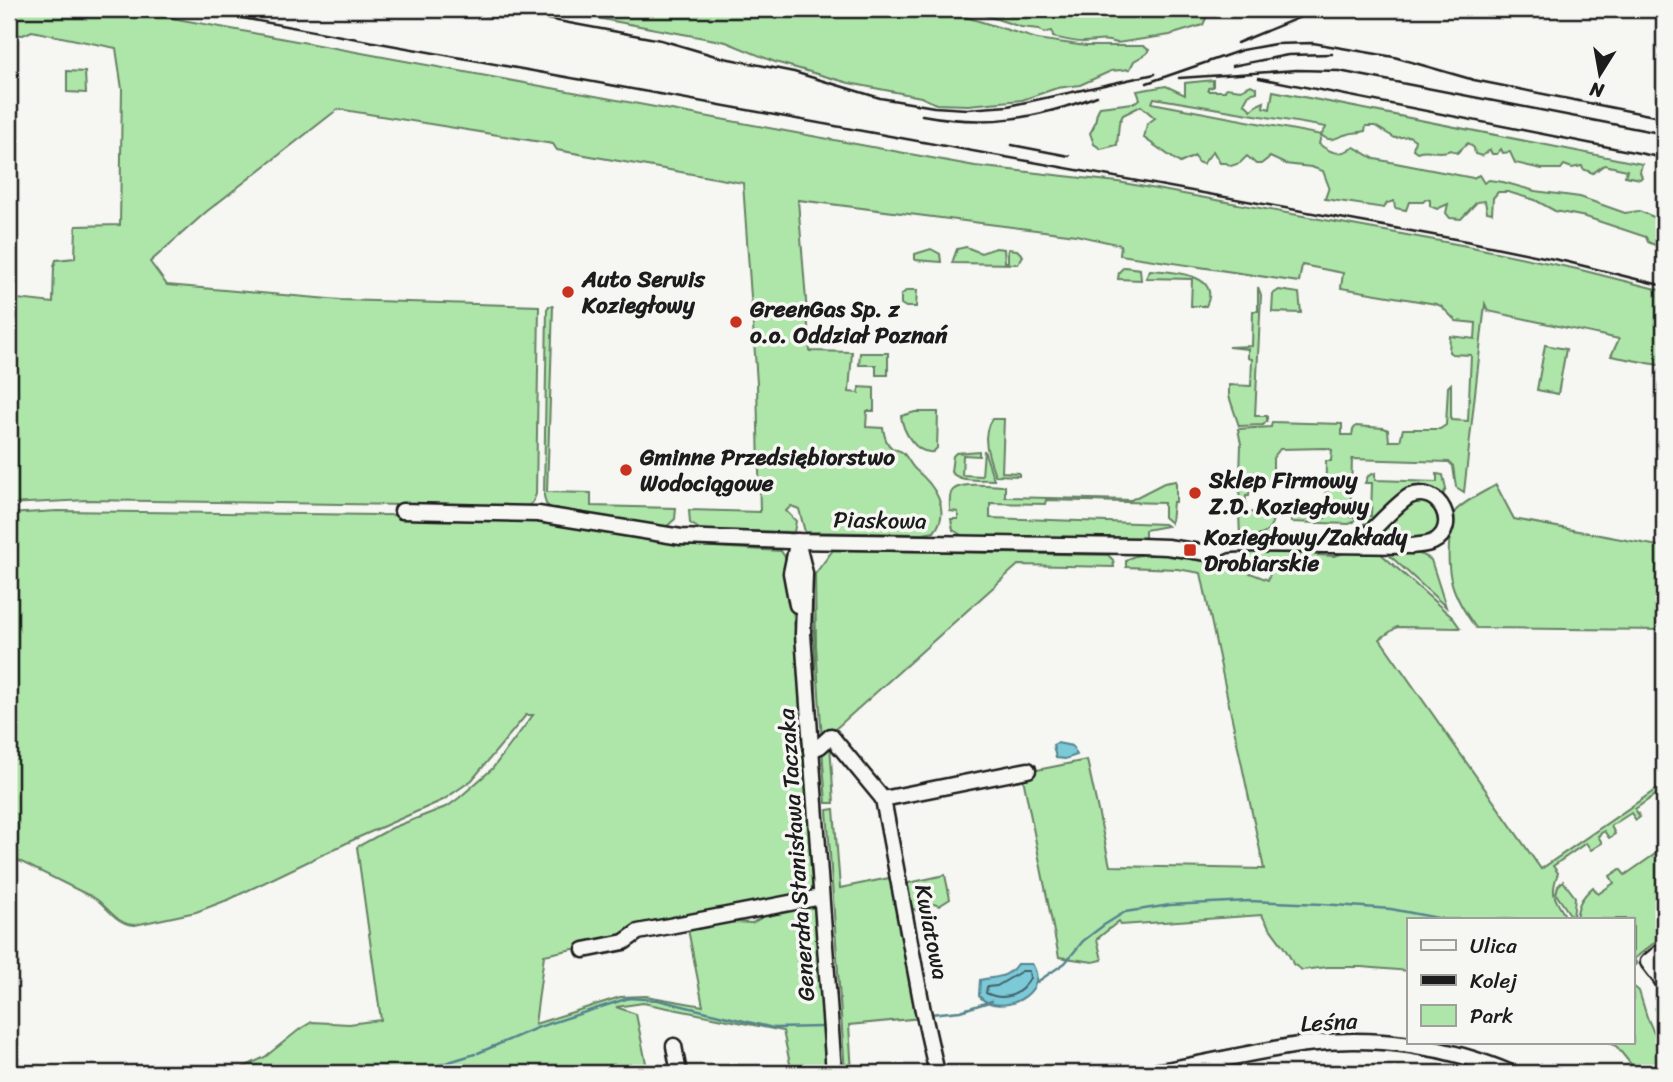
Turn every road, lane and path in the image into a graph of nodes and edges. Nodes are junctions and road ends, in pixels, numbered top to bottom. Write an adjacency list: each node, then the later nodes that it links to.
1 (402, 511): 2 (street, Piaskowa)
2 (797, 541): 3 (street, Piaskowa); 4 (street, Generała Stanisława Taczaka)
3 (1358, 545): 3 (street, Piaskowa)
4 (811, 750): 6 (street, Kwiatowa); 7 (street, Generała Stanisława Taczaka)
5 (1028, 770): 6 (street)
6 (883, 799): 15 (street, Kwiatowa)
7 (821, 897): 9 (street); 14 (street, Generała Stanisława Taczaka)
8 (1664, 949): 10 (street)
9 (584, 950)
10 (1664, 983)
11 (674, 1046): 13 (street)
12 (1218, 1067): 16 (street, Leśna); 17 (street, Leśna)
13 (679, 1073)
14 (834, 1073)
15 (937, 1073)
16 (1148, 1073)
17 (1511, 1073)

